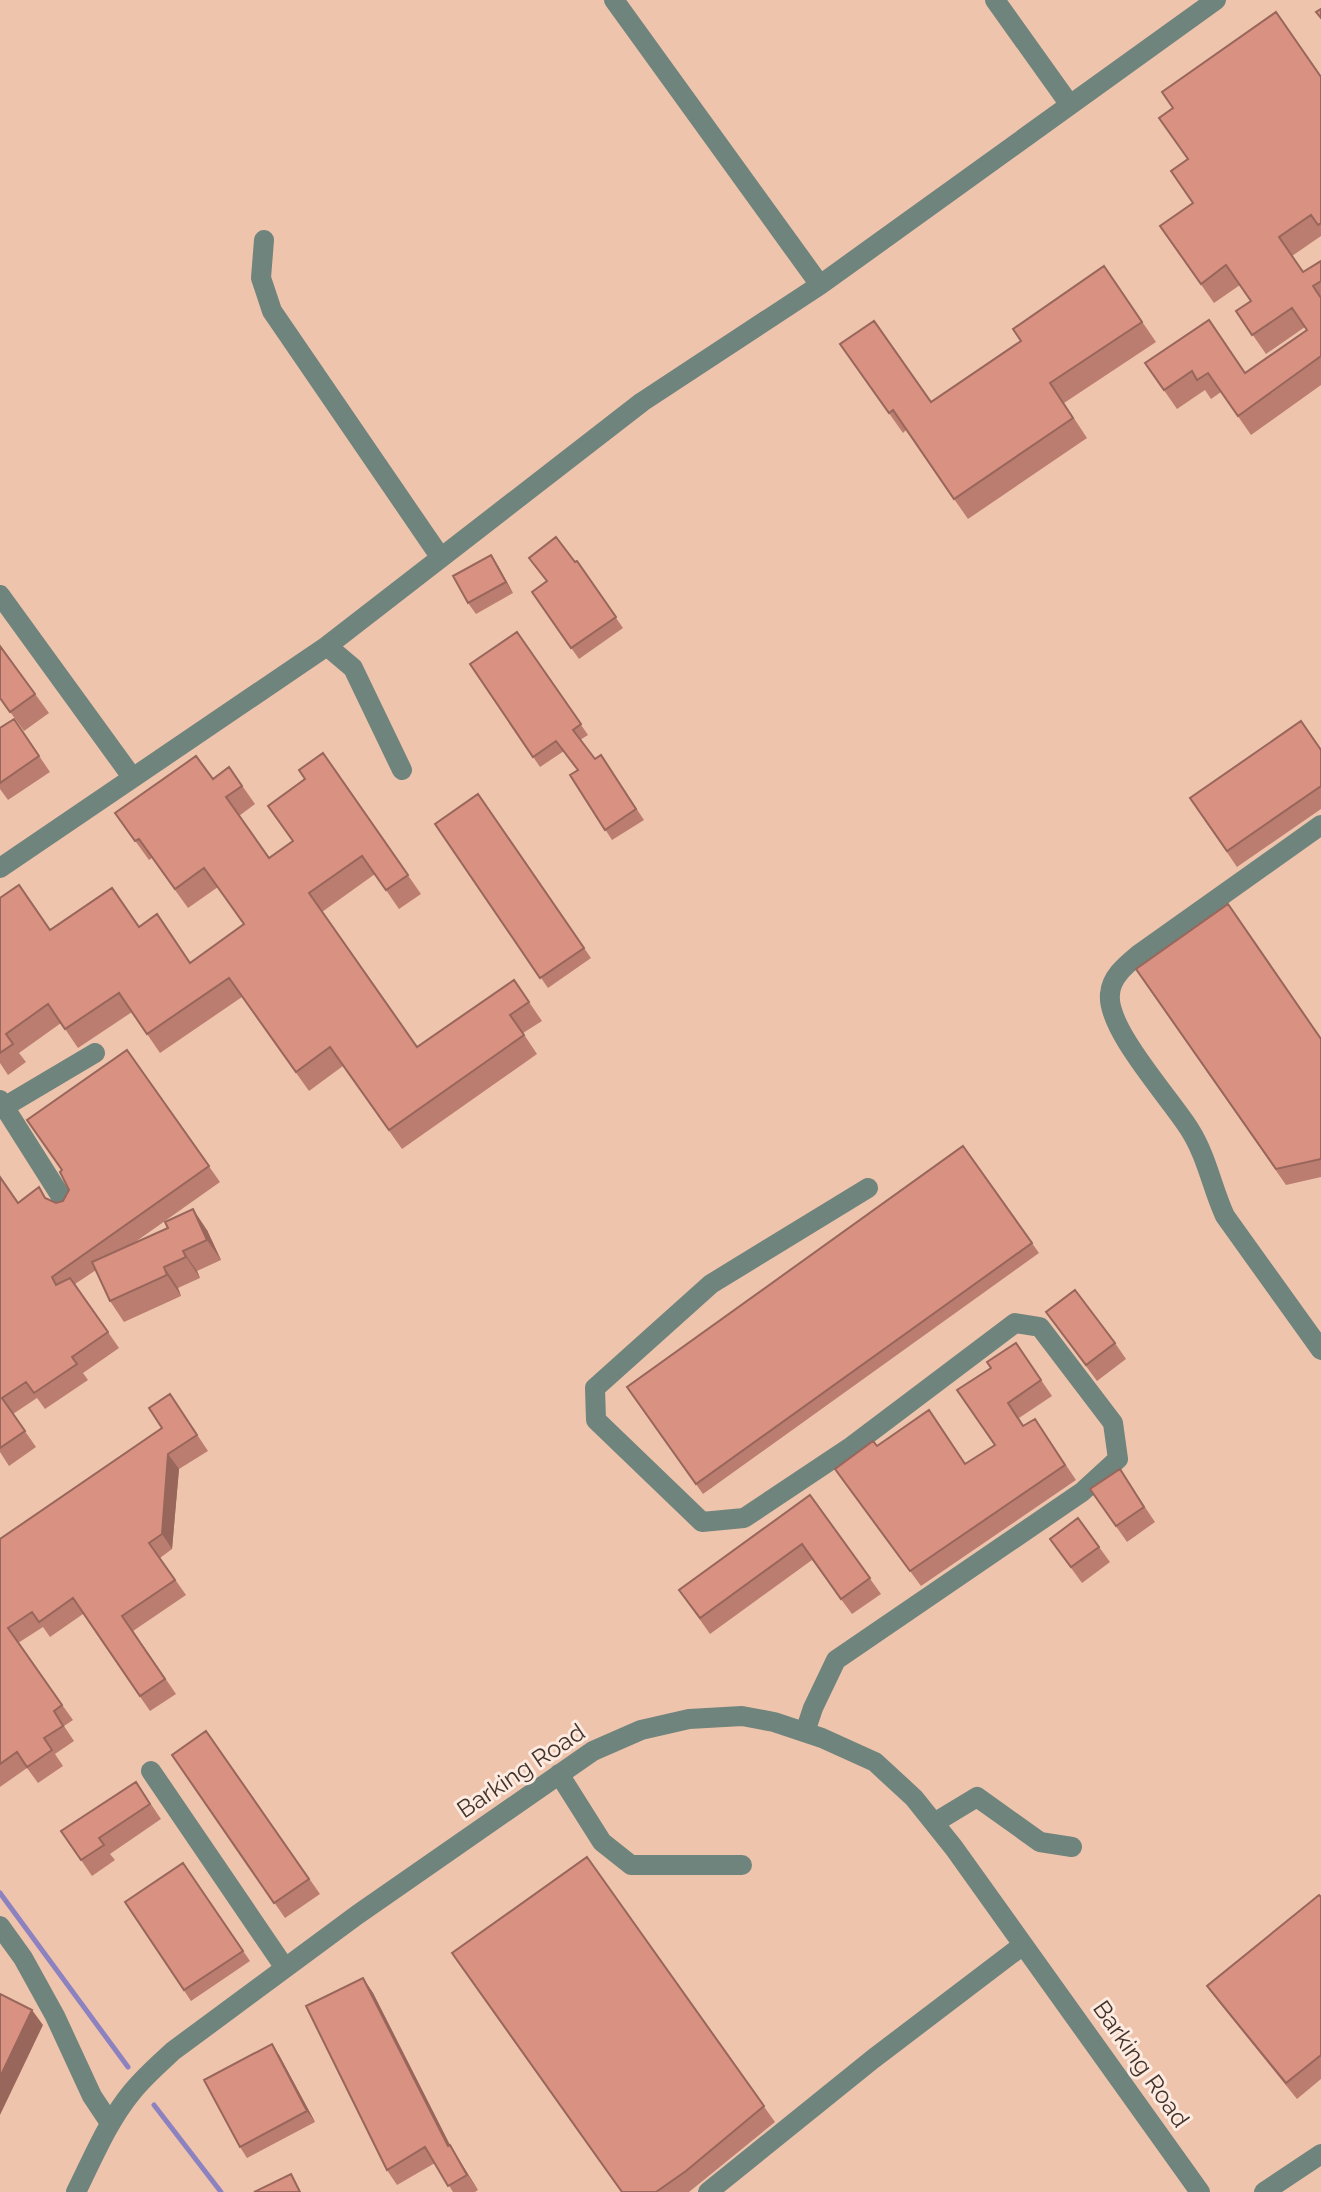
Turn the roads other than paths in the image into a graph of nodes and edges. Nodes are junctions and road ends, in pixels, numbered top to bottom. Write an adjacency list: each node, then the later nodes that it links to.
1 (614, 0): 7 (street)
2 (995, 0): 5 (street)
3 (1216, 0): 4 (street)
4 (1188, 8): 5 (street)
5 (1070, 105): 7 (street)
6 (264, 240): 8 (street)
7 (820, 285): 8 (street)
8 (441, 558): 10 (street)
9 (0, 595): 12 (street)
10 (327, 646): 11 (street); 12 (street)
11 (402, 770)
12 (132, 777): 14 (street)
13 (1321, 825): 19 (street)
14 (0, 868)
15 (95, 1053): 16 (street)
16 (2, 1104): 18 (street)
17 (868, 1188): 20 (street)
18 (67, 1206)
19 (1321, 1350)
20 (805, 1732): 22 (street, Barking Road); 23 (street, Barking Road)
21 (151, 1771): 28 (street)
22 (559, 1774): 25 (street); 28 (street, Barking Road)
23 (934, 1823): 24 (street); 27 (street, Barking Road)
24 (1072, 1847)
25 (742, 1865)
26 (0, 1926): 29 (street)
27 (1023, 1945): 32 (street); 33 (street, Barking Road)
28 (285, 1968): 29 (street, Barking Road)
29 (110, 2123): 31 (street, Barking Road)
30 (1321, 2154): 34 (street)
31 (76, 2192)
32 (708, 2192)
33 (1200, 2192)
34 (1264, 2192)

